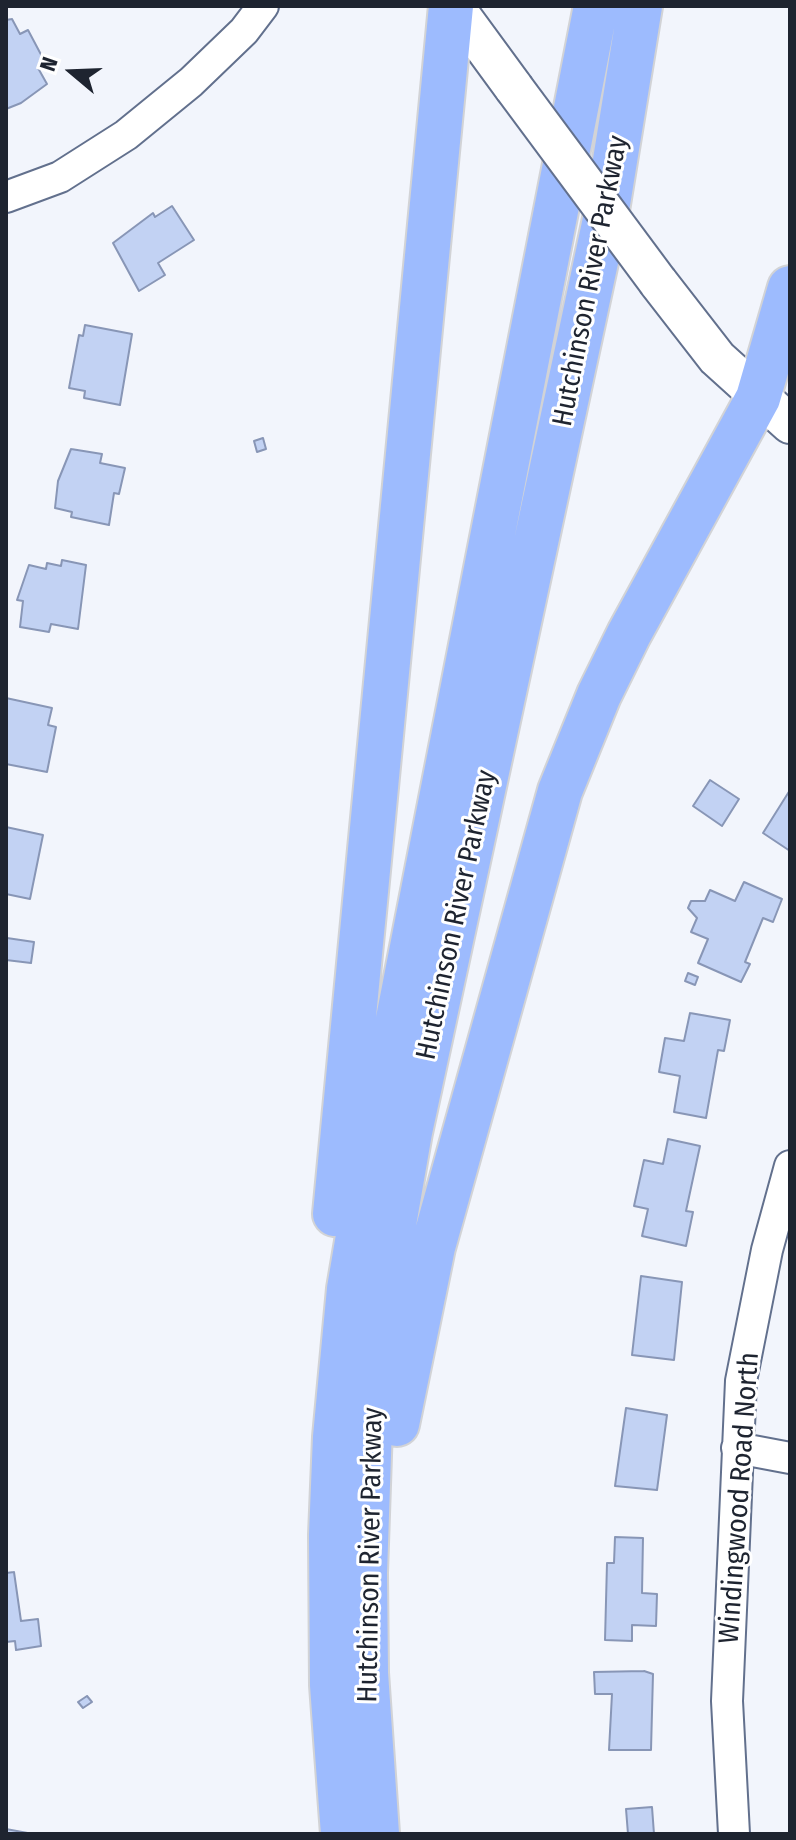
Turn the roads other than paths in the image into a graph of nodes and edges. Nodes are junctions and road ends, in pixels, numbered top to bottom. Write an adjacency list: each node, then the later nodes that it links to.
1 (263, 6): 5 (street)
2 (452, 6): 7 (street, bridge); 11 (highway)
3 (596, 6): 11 (highway, Hutchinson River Parkway)
4 (640, 6): 12 (highway, Hutchinson River Parkway)
5 (6, 197)
6 (790, 288): 7 (highway)
7 (774, 411): 12 (highway)
8 (790, 1166): 9 (street, Windingwood Road North)
9 (737, 1448): 10 (street); 13 (street, Windingwood Road North)
10 (790, 1458)
11 (330, 1636): 12 (highway, Hutchinson River Parkway)
12 (366, 1829)
13 (734, 1834)

